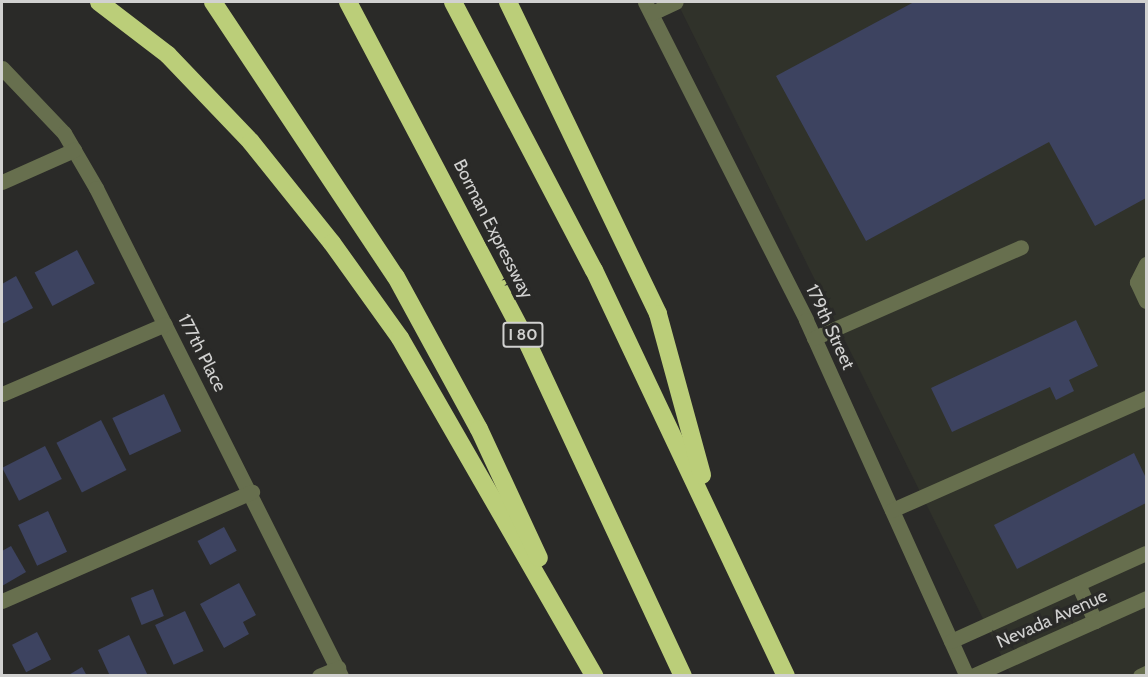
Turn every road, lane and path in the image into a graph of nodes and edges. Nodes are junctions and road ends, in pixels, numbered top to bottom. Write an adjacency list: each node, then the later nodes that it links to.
1 (99, 2): 27 (highway)
2 (213, 2): 27 (highway)
3 (348, 2): 31 (highway, Borman Expressway / I 80)
4 (453, 2): 20 (highway)
5 (508, 2): 20 (highway)
6 (676, 2): 7 (street)
7 (649, 7): 15 (street, 179th Street)
8 (2, 68): 9 (street, 177th Place)
9 (74, 150): 10 (street); 14 (street, 177th Place)
10 (2, 182)
11 (1021, 248): 15 (street)
12 (1146, 264): 13 (street)
13 (1146, 301)
14 (165, 324): 16 (street); 18 (street, 177th Place)
15 (814, 338): 19 (street, 179th Street)
16 (2, 394)
17 (1146, 398): 19 (street)
18 (252, 492): 24 (street); 28 (street, 177th Place)
19 (892, 510): 26 (street, 179th Street)
20 (713, 517): 32 (highway)
21 (1146, 554): 22 (street)
22 (1078, 584): 25 (street); 26 (street)
23 (1146, 598): 25 (street, Nevada Avenue)
24 (2, 601)
25 (1095, 621): 34 (street, Nevada Avenue)
26 (951, 641): 33 (street, 179th Street)
27 (591, 669)
28 (340, 671): 30 (street)
29 (1146, 673): 35 (street)
30 (319, 675)
31 (683, 675)
32 (786, 675)
33 (967, 675)
34 (972, 675)
35 (1140, 675)

